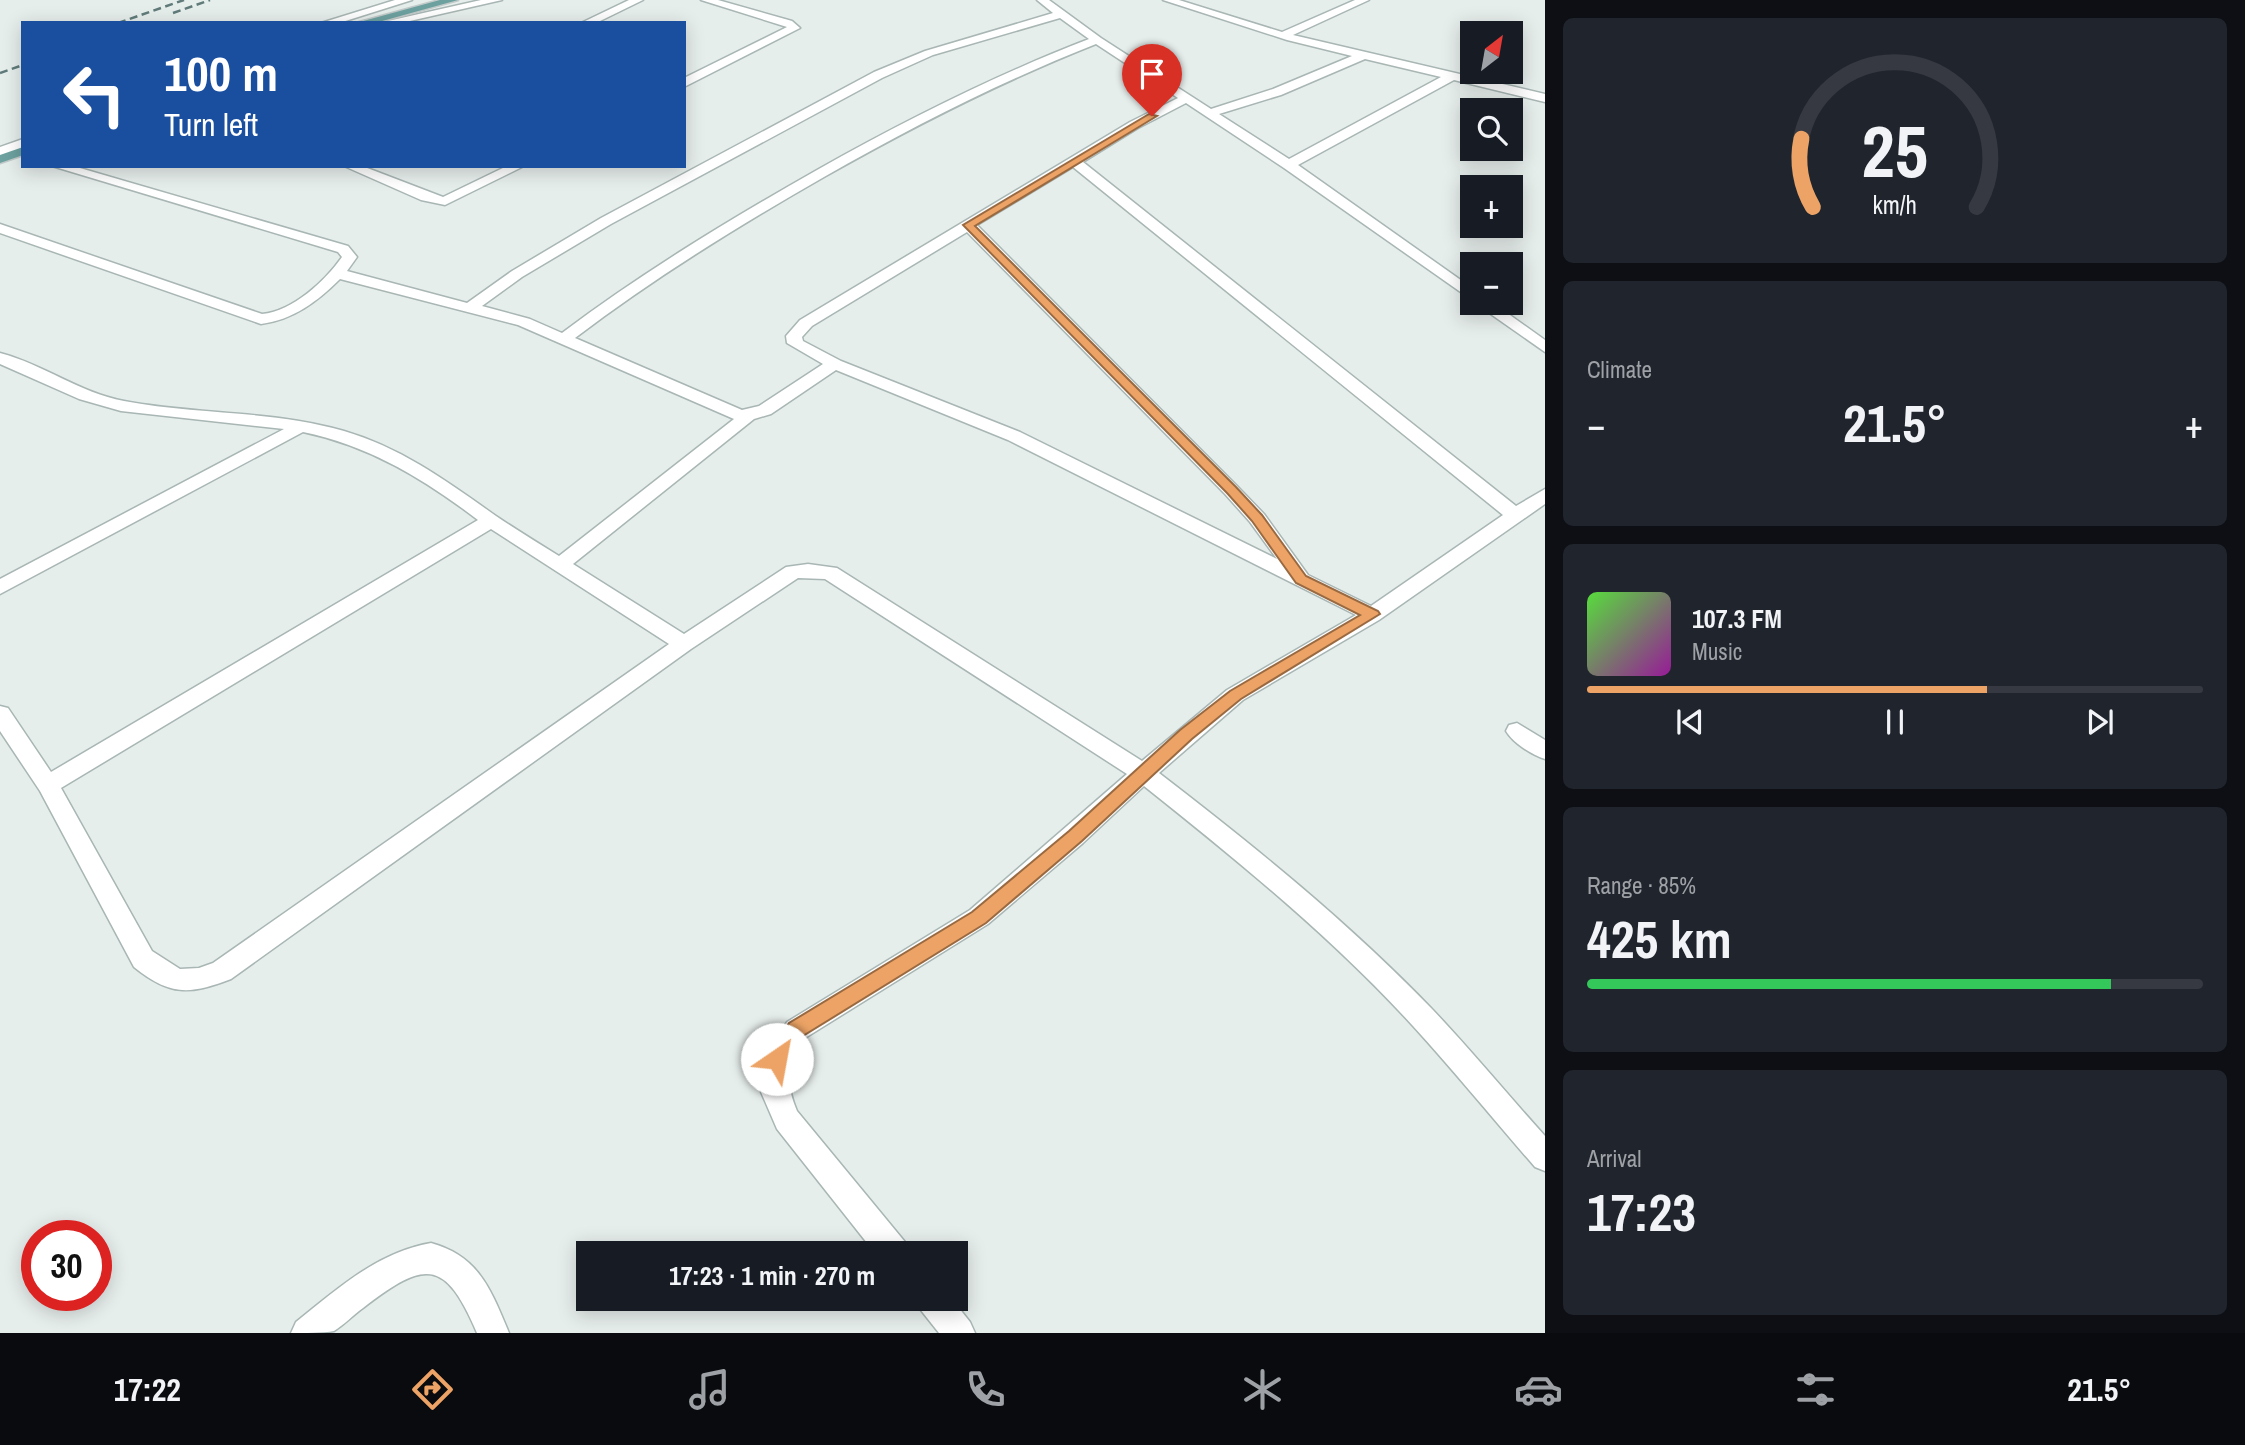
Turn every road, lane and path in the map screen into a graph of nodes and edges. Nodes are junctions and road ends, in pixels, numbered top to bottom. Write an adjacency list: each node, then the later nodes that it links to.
1 (407, 0): 12 (street)
2 (453, 0): 13 (main road)
3 (496, 0): 14 (street)
4 (638, 0): 15 (street)
5 (706, 0): 20 (street)
6 (1042, 0): 11 (street)
7 (1168, 0): 16 (street)
8 (1329, 0): 10 (street)
9 (1364, 0): 10 (street)
10 (1350, 7): 16 (street)
11 (1061, 14): 17 (street); 39 (street)
12 (333, 21)
13 (369, 21)
14 (394, 21)
15 (591, 21)
16 (1283, 35): 18 (street)
17 (1097, 40): 21 (street); 41 (street)
18 (1364, 55): 19 (street); 23 (street)
19 (1452, 76): 22 (street); 30 (street)
20 (686, 82)
21 (1187, 98): 23 (street); 29 (street)
22 (1545, 98)
23 (1210, 113): 30 (street)
24 (21, 144): 25 (street)
25 (0, 152)
26 (21, 152): 27 (main road)
27 (0, 159)
28 (21, 160): 31 (street)
29 (1075, 162): 35 (street); 48 (street)
30 (1289, 165): 38 (street)
31 (0, 167)
32 (65, 168): 37 (street)
33 (355, 168): 34 (street)
34 (514, 168)
35 (968, 225): 44 (street); 51 (street)
36 (0, 228): 37 (street)
37 (340, 274): 39 (street)
38 (1460, 286)
39 (471, 307): 41 (street)
40 (1500, 315): 42 (street)
41 (565, 338): 45 (street)
42 (1545, 346)
43 (0, 358): 46 (street)
44 (835, 364): 45 (street); 51 (street)
45 (749, 415): 50 (street)
46 (300, 427): 49 (street); 52 (street)
47 (1545, 495): 48 (street)
48 (1515, 515): 53 (street)
49 (491, 521): 50 (street); 59 (street)
50 (561, 565): 54 (street)
51 (1301, 580): 53 (street)
52 (0, 587)
53 (1372, 614): 58 (street)
54 (684, 644): 58 (street); 59 (street)
55 (0, 715): 59 (street)
56 (1517, 731): 57 (street)
57 (1545, 751)
58 (1143, 773): 60 (street); 61 (street)
59 (48, 785)
60 (1545, 1157)
61 (884, 1241)
62 (941, 1311): 65 (street)
63 (307, 1333): 64 (street)
64 (493, 1333)
65 (959, 1333)

